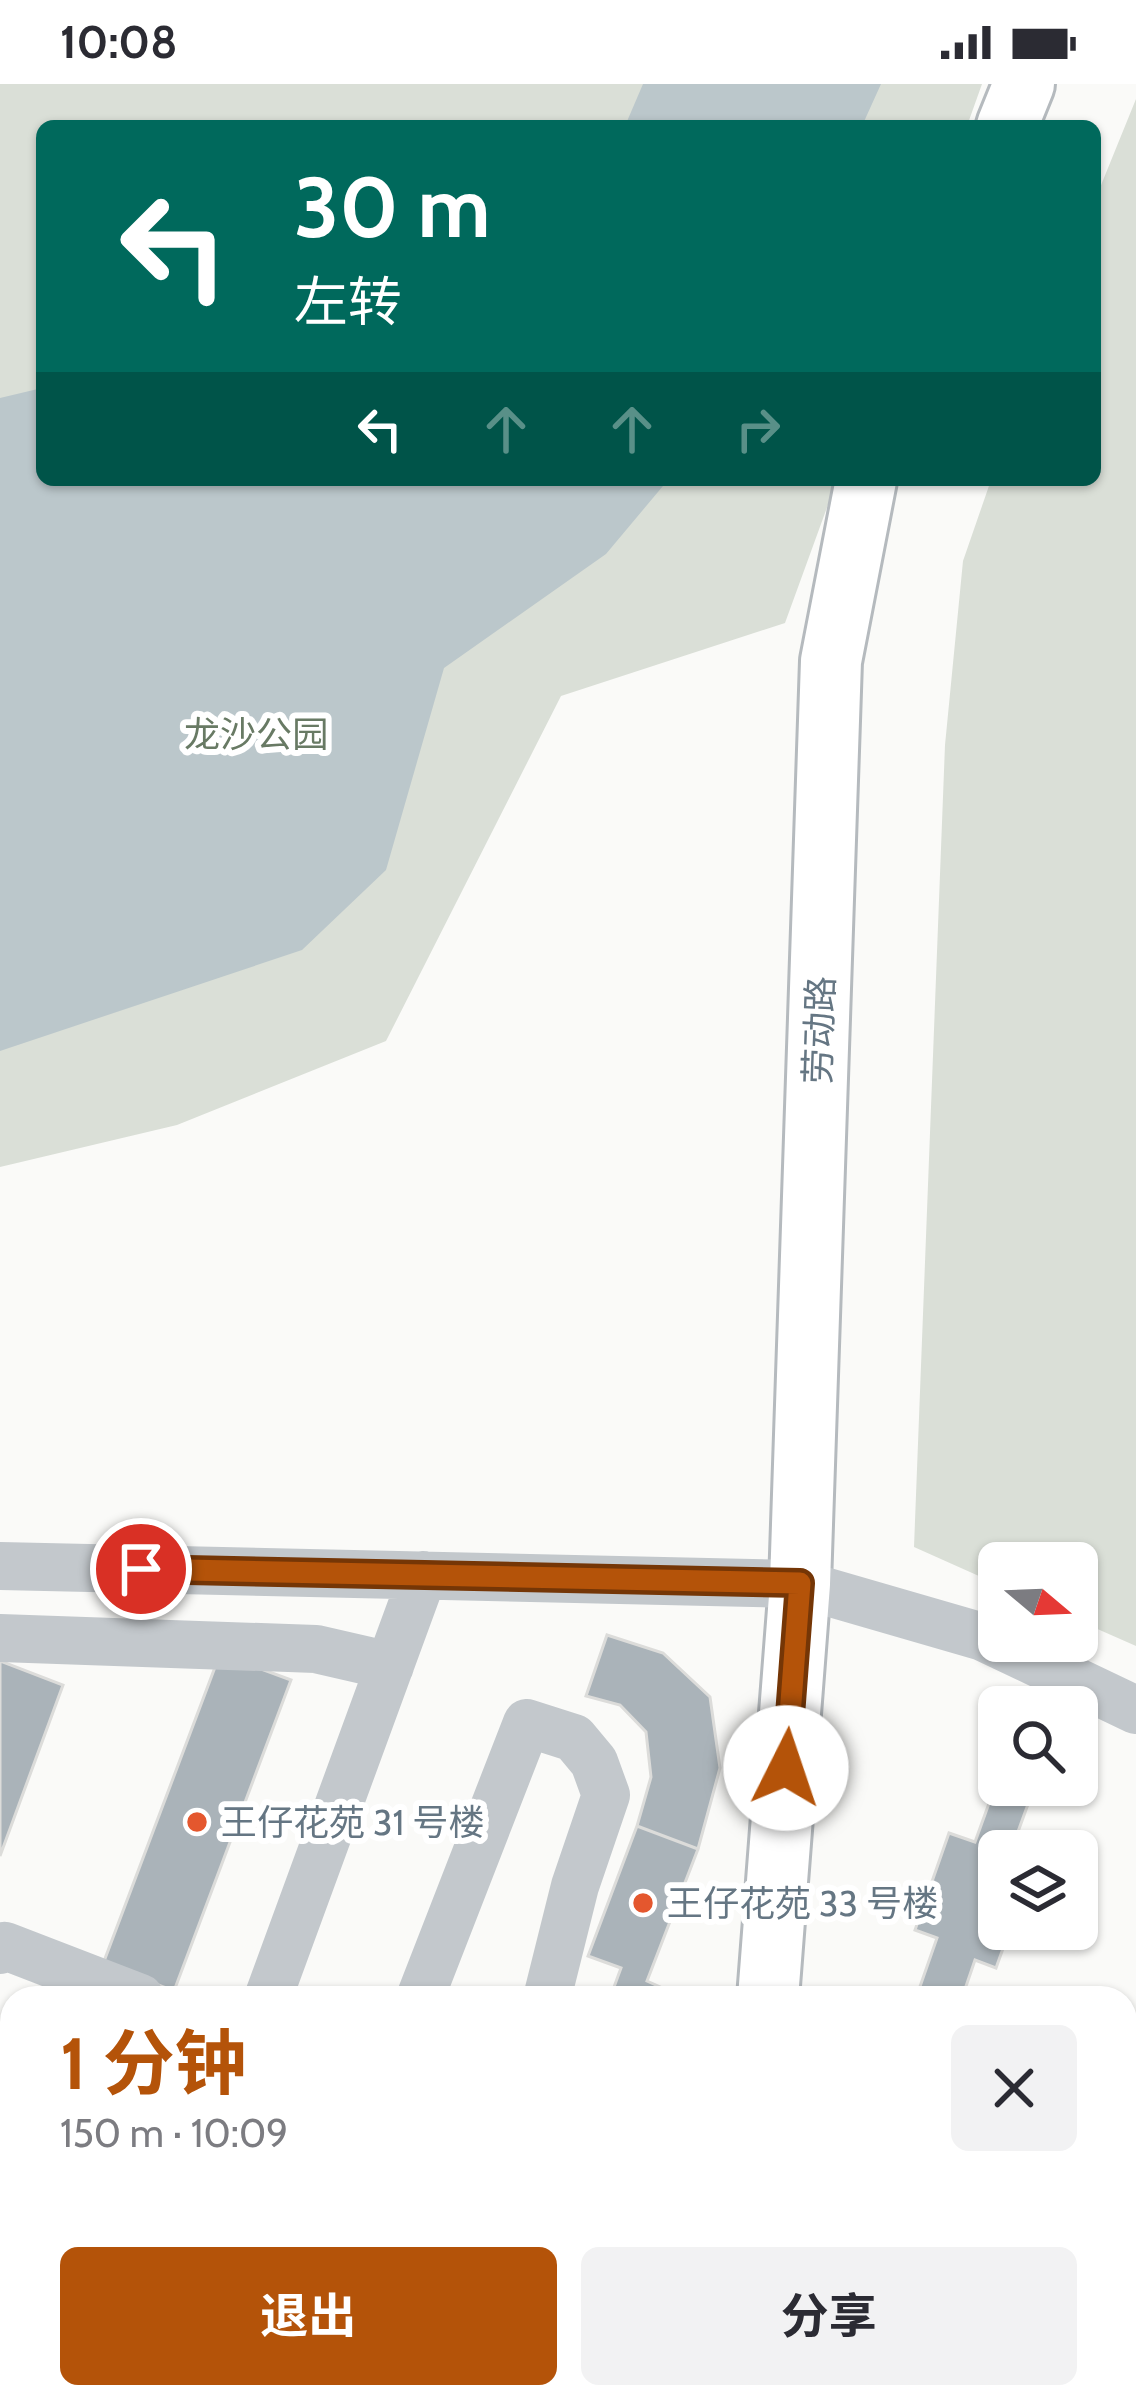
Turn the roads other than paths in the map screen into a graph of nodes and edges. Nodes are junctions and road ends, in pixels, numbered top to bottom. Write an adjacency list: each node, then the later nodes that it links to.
1 (1024, 84): 2 (main road)
2 (1009, 120)
3 (865, 486): 6 (main road, 劳动路)
4 (0, 1566): 5 (street)
5 (423, 1575): 6 (street); 8 (street)
6 (800, 1583): 9 (street); 15 (main road, 劳动路)
7 (0, 1638): 8 (street)
8 (390, 1666): 12 (street)
9 (1136, 1710)
10 (0, 1950): 11 (street)
11 (109, 1986)
12 (284, 1986)
13 (425, 1986): 14 (street)
14 (551, 1986)
15 (769, 1986)

